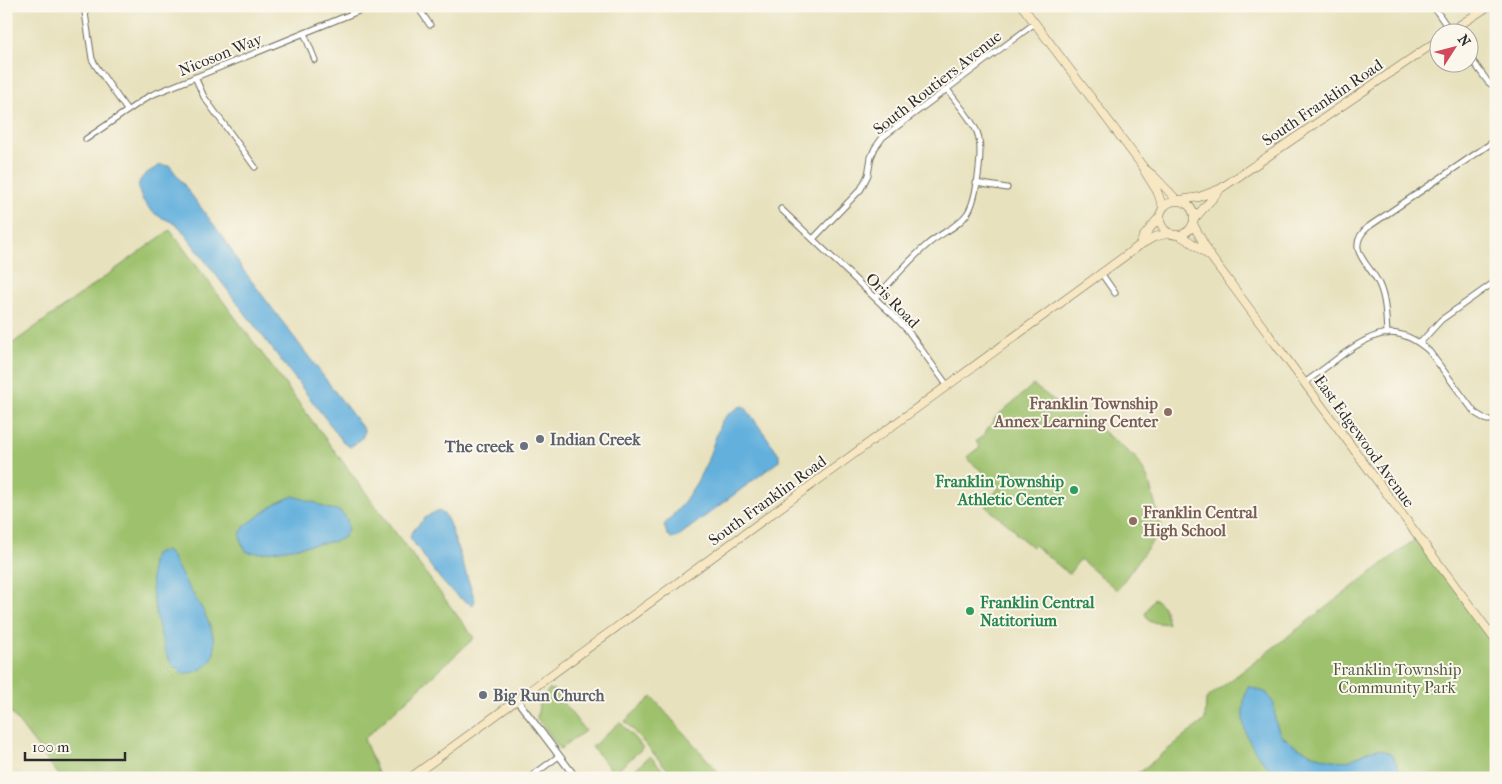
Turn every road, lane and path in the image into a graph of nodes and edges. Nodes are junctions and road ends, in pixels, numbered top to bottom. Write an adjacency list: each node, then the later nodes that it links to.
1 (84, 6): 18 (street)
2 (371, 6): 11 (street, Nicoson Way)
3 (417, 6): 10 (street)
4 (1022, 6): 7 (main road)
5 (1434, 6): 8 (street)
6 (1489, 6): 9 (main road)
7 (1035, 22): 17 (street, South Routiers Avenue); 22 (main road)
8 (1444, 22)
9 (1465, 22)
10 (430, 24)
11 (304, 33): 13 (street); 15 (street, Nicoson Way)
12 (1430, 46): 25 (main road, South Franklin Road)
13 (315, 60)
14 (1480, 71): 16 (street)
15 (196, 77): 18 (street, Nicoson Way); 21 (street)
16 (1496, 88)
17 (946, 89): 23 (street); 33 (street, South Routiers Avenue)
18 (126, 110): 19 (street, Nicoson Way)
19 (86, 139)
20 (1496, 140): 40 (street)
21 (255, 167)
22 (1144, 168): 26 (main road); 27 (main road)
23 (976, 183): 24 (street); 39 (street)
24 (1007, 188)
25 (1220, 189): 26 (main road, South Franklin Road); 30 (main road, South Franklin Road)
26 (1178, 200): 27 (main road); 30 (main road)
27 (1163, 207): 29 (main road)
28 (781, 209): 33 (street, Oris Road)
29 (1160, 216): 31 (main road); 34 (main road, South Franklin Road)
30 (1194, 221): 32 (main road); 35 (main road)
31 (1170, 233): 32 (main road); 34 (main road, South Franklin Road)
32 (1179, 235): 35 (main road)
33 (813, 239): 39 (street, Oris Road)
34 (1140, 245): 36 (main road, South Franklin Road)
35 (1211, 257): 42 (main road, East Edgewood Avenue)
36 (1101, 273): 38 (street); 43 (main road, South Franklin Road)
37 (1496, 281): 41 (street)
38 (1115, 293)
39 (875, 298): 43 (street, Oris Road)
40 (1388, 334): 41 (street); 42 (street)
41 (1420, 343): 44 (street)
42 (1304, 383): 45 (main road, East Edgewood Avenue)
43 (947, 385): 46 (main road, South Franklin Road)
44 (1496, 420)
45 (1496, 641)
46 (517, 700): 47 (street); 48 (main road, South Franklin Road)
47 (558, 756): 49 (street); 50 (street)
48 (410, 778)
49 (529, 778)
50 (576, 778)

